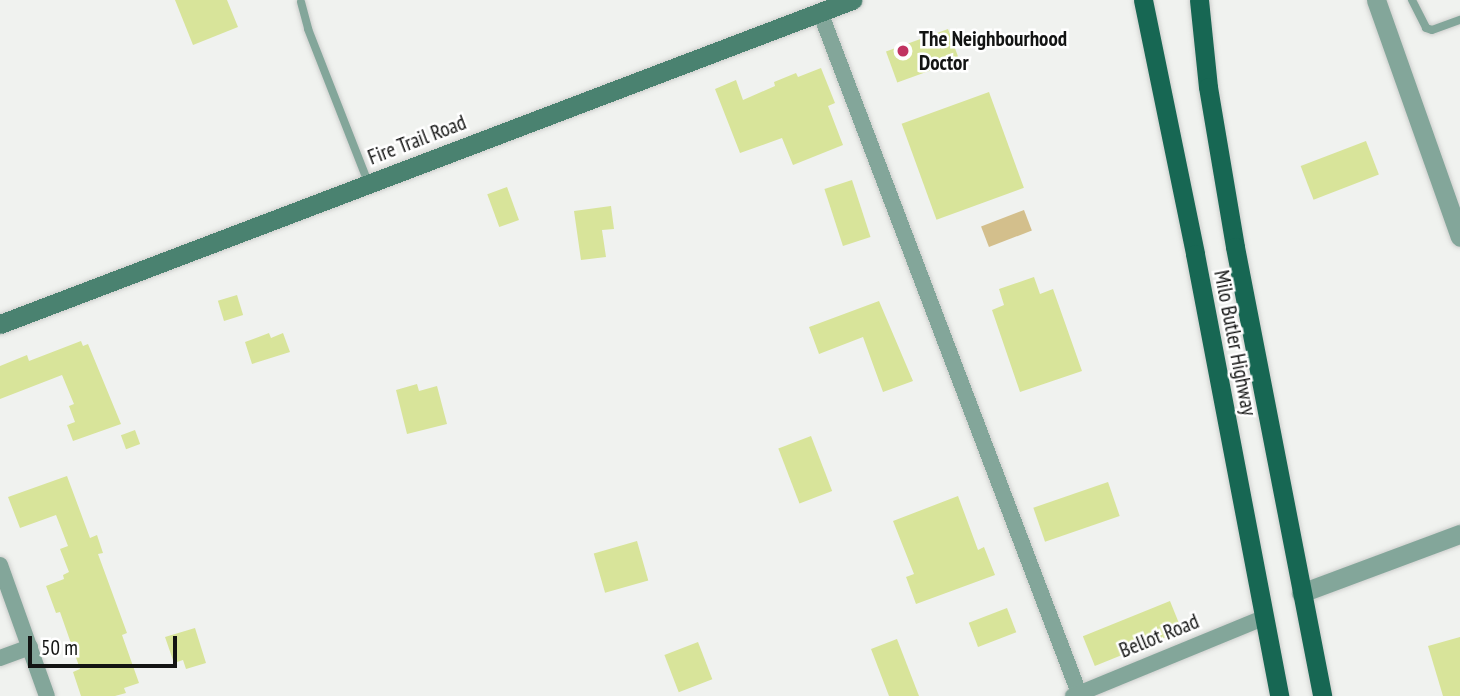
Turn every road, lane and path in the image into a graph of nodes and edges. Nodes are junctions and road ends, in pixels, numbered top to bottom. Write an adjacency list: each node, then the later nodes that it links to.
1 (852, 0): 7 (main road, Fire Trail Road)
2 (1143, 0): 15 (main road, Milo Butler Highway)
3 (1199, 0): 14 (main road, Milo Butler Highway)
4 (1376, 0): 10 (street)
5 (1412, 0): 8 (lane)
6 (301, 2): 9 (lane)
7 (820, 12): 9 (main road, Fire Trail Road); 18 (street)
8 (1460, 20)
9 (368, 182): 11 (main road, Fire Trail Road)
10 (1460, 237)
11 (0, 324)
12 (1460, 534): 14 (street)
13 (0, 565): 16 (street)
14 (1301, 593): 21 (main road, Milo Butler Highway)
15 (1264, 618): 18 (street, Bellot Road); 20 (main road, Milo Butler Highway)
16 (30, 647): 17 (street); 19 (street)
17 (0, 658)
18 (1076, 695)
19 (47, 696)
20 (1279, 696)
21 (1322, 696)

